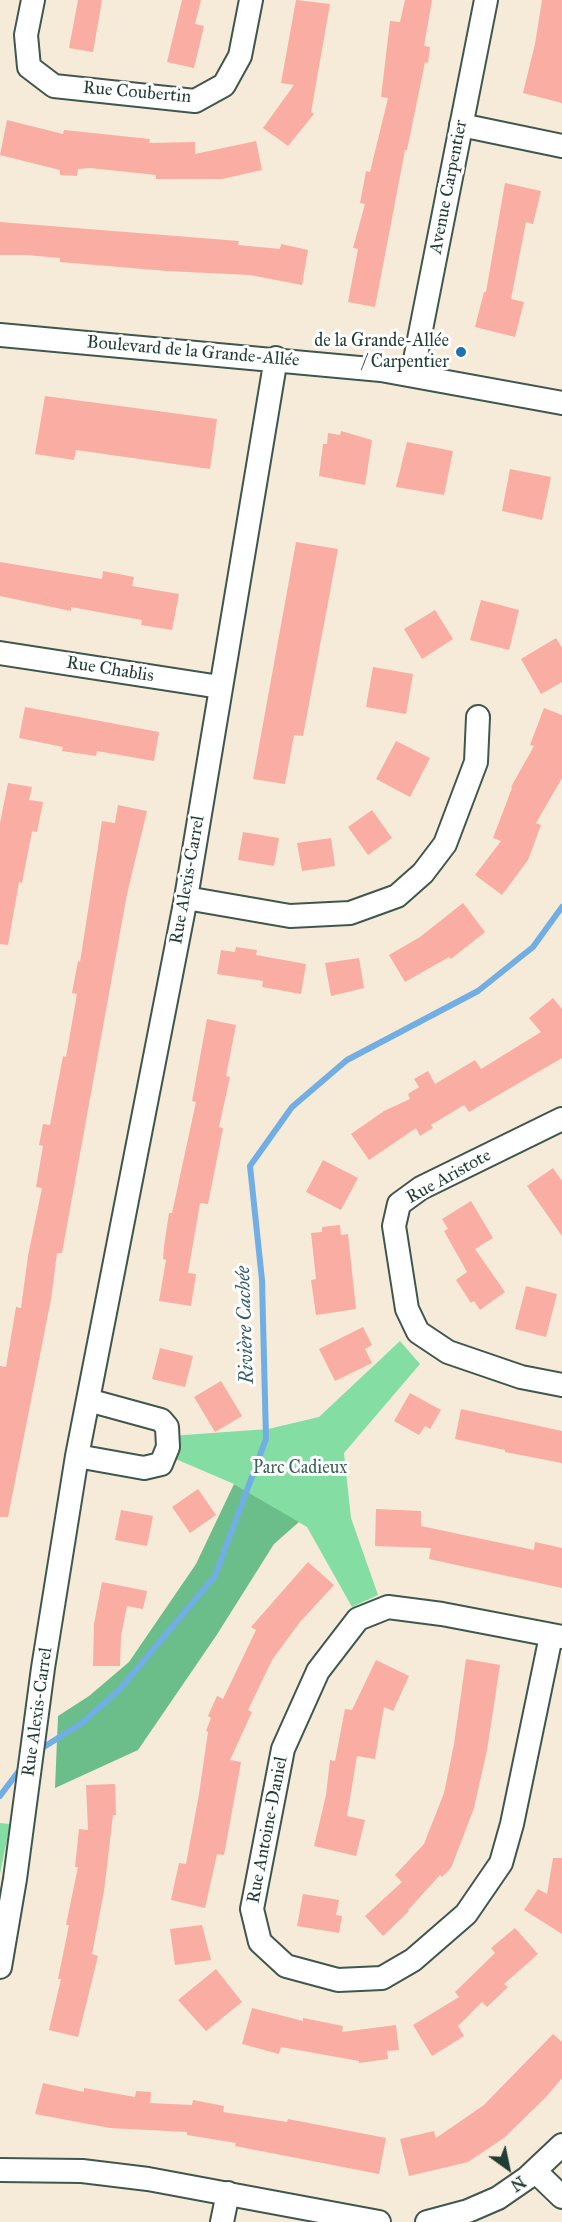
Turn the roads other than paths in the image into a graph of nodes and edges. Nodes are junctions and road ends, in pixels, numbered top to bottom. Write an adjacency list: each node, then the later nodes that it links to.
1 (33, 0): 2 (street, Rue Coubertin)
2 (251, 0)
3 (486, 0): 4 (street, Avenue Carpentier)
4 (461, 125): 5 (street); 8 (street, Avenue Carpentier)
5 (562, 146)
6 (0, 335): 7 (street, Boulevard de la Grande-Allée)
7 (276, 358): 8 (street, Boulevard de la Grande-Allée); 11 (street, Rue Alexis-Carrel)
8 (412, 375): 9 (street, Boulevard de la Grande-Allée)
9 (562, 403)
10 (1, 658): 11 (street, Rue Chablis)
11 (220, 687): 13 (street, Rue Alexis-Carrel)
12 (478, 717): 13 (street)
13 (186, 898): 16 (street, Rue Alexis-Carrel)
14 (562, 1119): 15 (street, Rue Aristote)
15 (562, 1385)
16 (88, 1400): 17 (street, Rue Alexis-Carrel); 17 (street)
17 (77, 1456): 19 (street, Rue Alexis-Carrel)
18 (557, 1637): 18 (street, Rue Antoine-Daniel)
19 (0, 1967)
20 (562, 2145): 22 (street)
21 (0, 2170): 23 (street)
22 (535, 2171): 24 (street); 27 (street)
23 (228, 2193): 25 (street); 26 (street)
24 (562, 2197)
25 (222, 2222)
26 (379, 2222)
27 (427, 2222)

